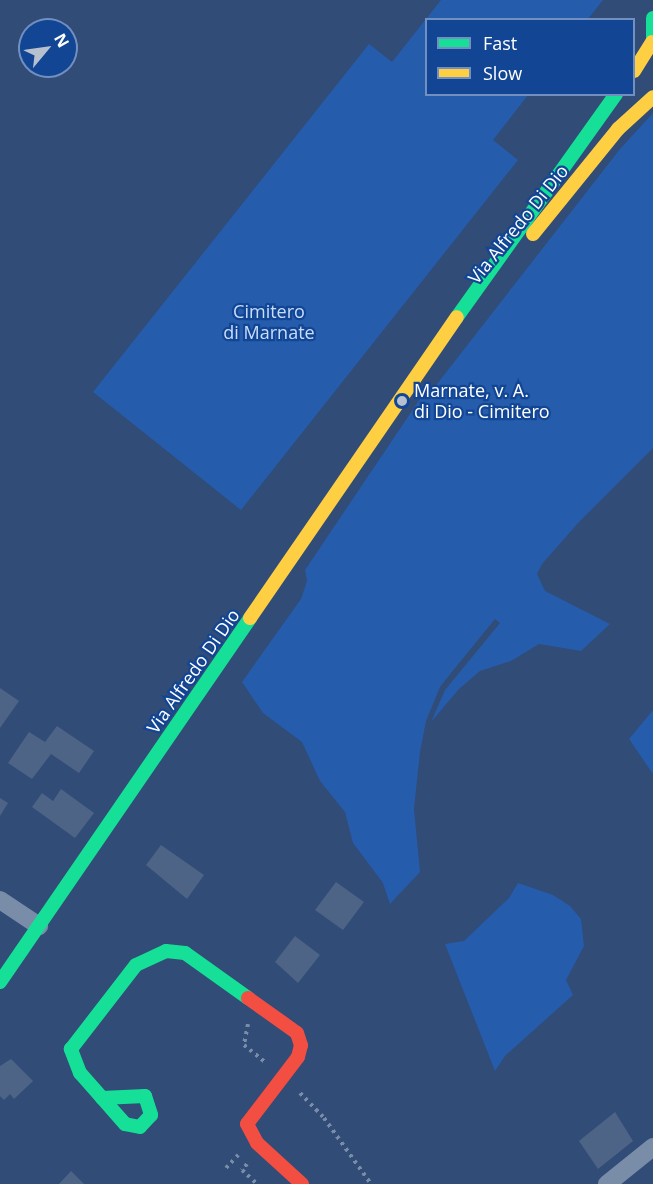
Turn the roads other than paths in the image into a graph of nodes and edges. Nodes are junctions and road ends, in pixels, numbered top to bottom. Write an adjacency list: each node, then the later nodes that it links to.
1 (653, 18): 2 (main road)
2 (652, 43): 3 (main road)
3 (635, 68)
4 (615, 96): 6 (main road, Via Alfredo Di Dio)
5 (653, 97): 6 (main road, Via Alfredo Di Dio)
6 (416, 380): 8 (main road, Via Alfredo Di Dio)
7 (0, 900): 8 (street)
8 (39, 926): 9 (main road, Via Alfredo Di Dio)
9 (0, 982)
10 (102, 1098): 12 (main road)
11 (653, 1148): 13 (street)
12 (302, 1184)
13 (607, 1184)

